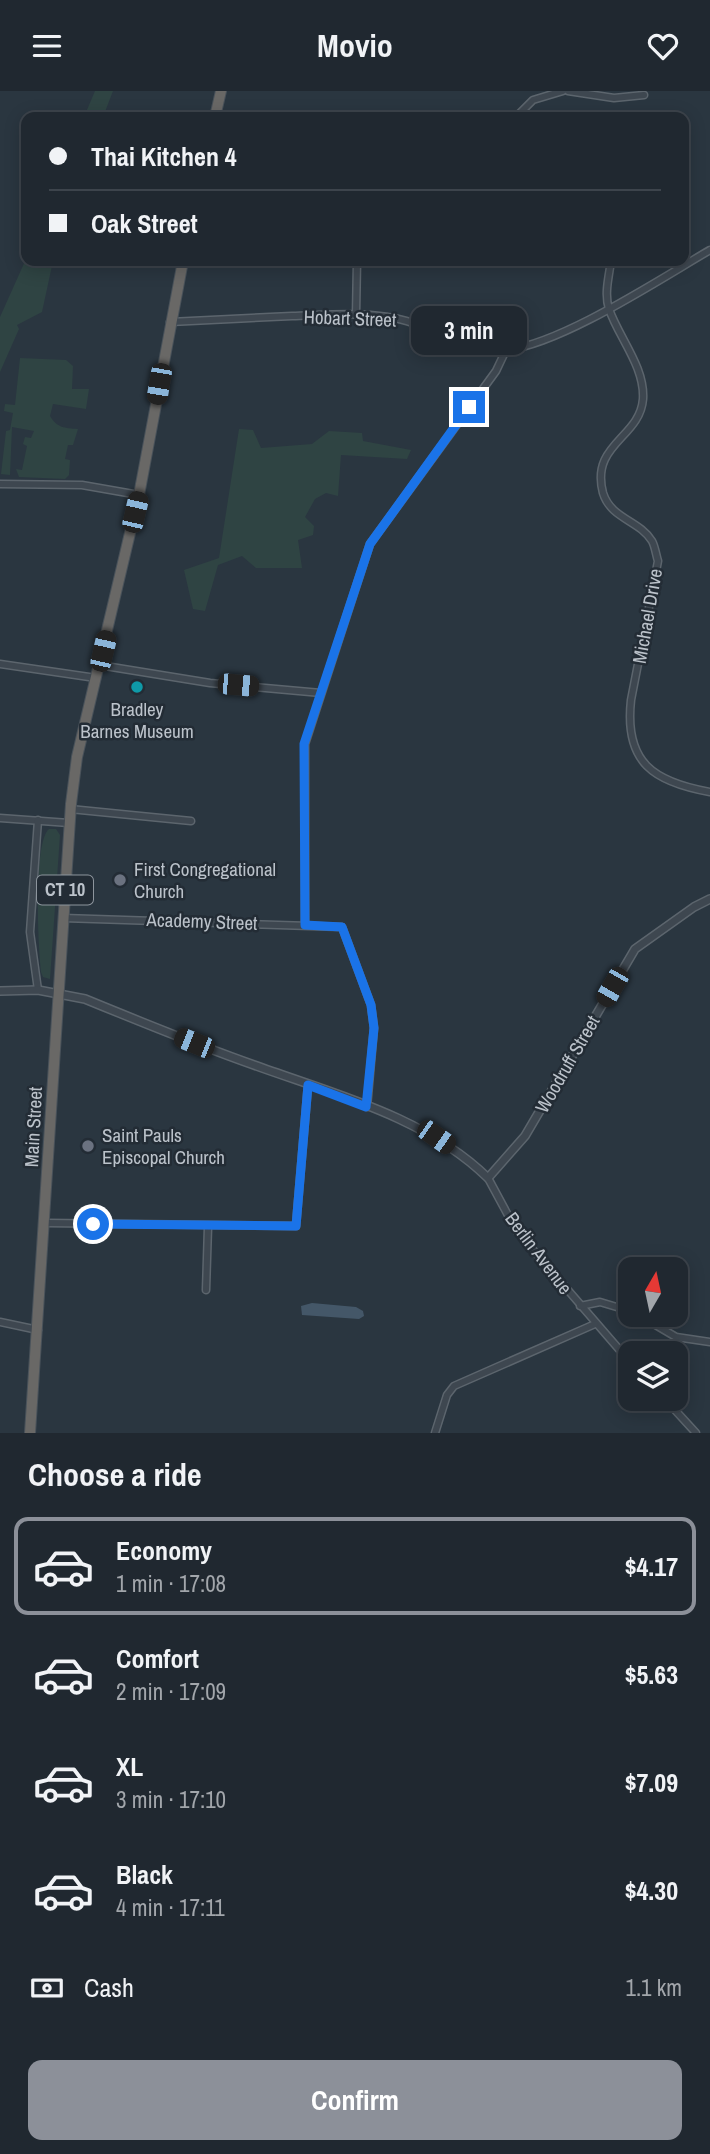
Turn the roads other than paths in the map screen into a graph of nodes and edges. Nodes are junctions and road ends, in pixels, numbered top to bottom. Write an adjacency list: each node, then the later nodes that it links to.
1 (220, 91): 4 (highway)
2 (566, 91): 3 (street); 5 (street)
3 (644, 95)
4 (216, 112)
5 (521, 112)
6 (710, 250): 7 (street, Hobart Street)
7 (689, 262)
8 (182, 266): 14 (highway, CT 10)
9 (356, 266): 13 (street)
10 (610, 266): 12 (street)
11 (683, 266): 12 (street, Hobart Street)
12 (609, 309): 15 (street, Hobart Street); 22 (street, Michael Drive)
13 (356, 315): 14 (street, Hobart Street); 15 (street, Hobart Street)
14 (170, 322): 17 (highway, CT 10)
15 (506, 350): 21 (street)
16 (0, 484): 17 (street)
17 (139, 495): 19 (highway, CT 10)
18 (0, 664): 20 (street)
19 (99, 666): 20 (highway, CT 10); 21 (street)
20 (96, 678): 23 (highway, CT 10)
21 (321, 693): 30 (street)
22 (710, 792)
23 (70, 809): 26 (street); 27 (highway, CT 10)
24 (0, 818): 25 (street)
25 (38, 820): 27 (street); 31 (street)
26 (191, 821)
27 (69, 823): 29 (highway, Main Street / CT 10)
28 (710, 899): 36 (street, Woodruff Street)
29 (63, 918): 30 (street, Academy Street); 33 (highway, Main Street / CT 10)
30 (305, 925): 35 (street, Academy Street)
31 (38, 990): 32 (street, Berlin Avenue); 33 (street, Berlin Avenue)
32 (0, 991)
33 (58, 992): 34 (street, Berlin Avenue); 37 (highway, Main Street / CT 10)
34 (308, 1085): 35 (street, Berlin Avenue); 38 (street)
35 (366, 1107): 36 (street, Berlin Avenue)
36 (488, 1178): 40 (street, Berlin Avenue)
37 (46, 1223): 38 (street); 45 (highway, Main Street / CT 10)
38 (208, 1227): 39 (street)
39 (206, 1290)
40 (580, 1306): 41 (street); 43 (street, Berlin Avenue)
41 (618, 1307)
42 (0, 1322): 45 (street)
43 (595, 1324): 47 (street, Berlin Avenue); 50 (street)
44 (659, 1327): 46 (street)
45 (39, 1330): 49 (highway, Main Street / CT 10)
46 (710, 1342)
47 (618, 1349)
48 (676, 1411): 51 (street)
49 (30, 1433)
50 (435, 1433)
51 (696, 1433)

